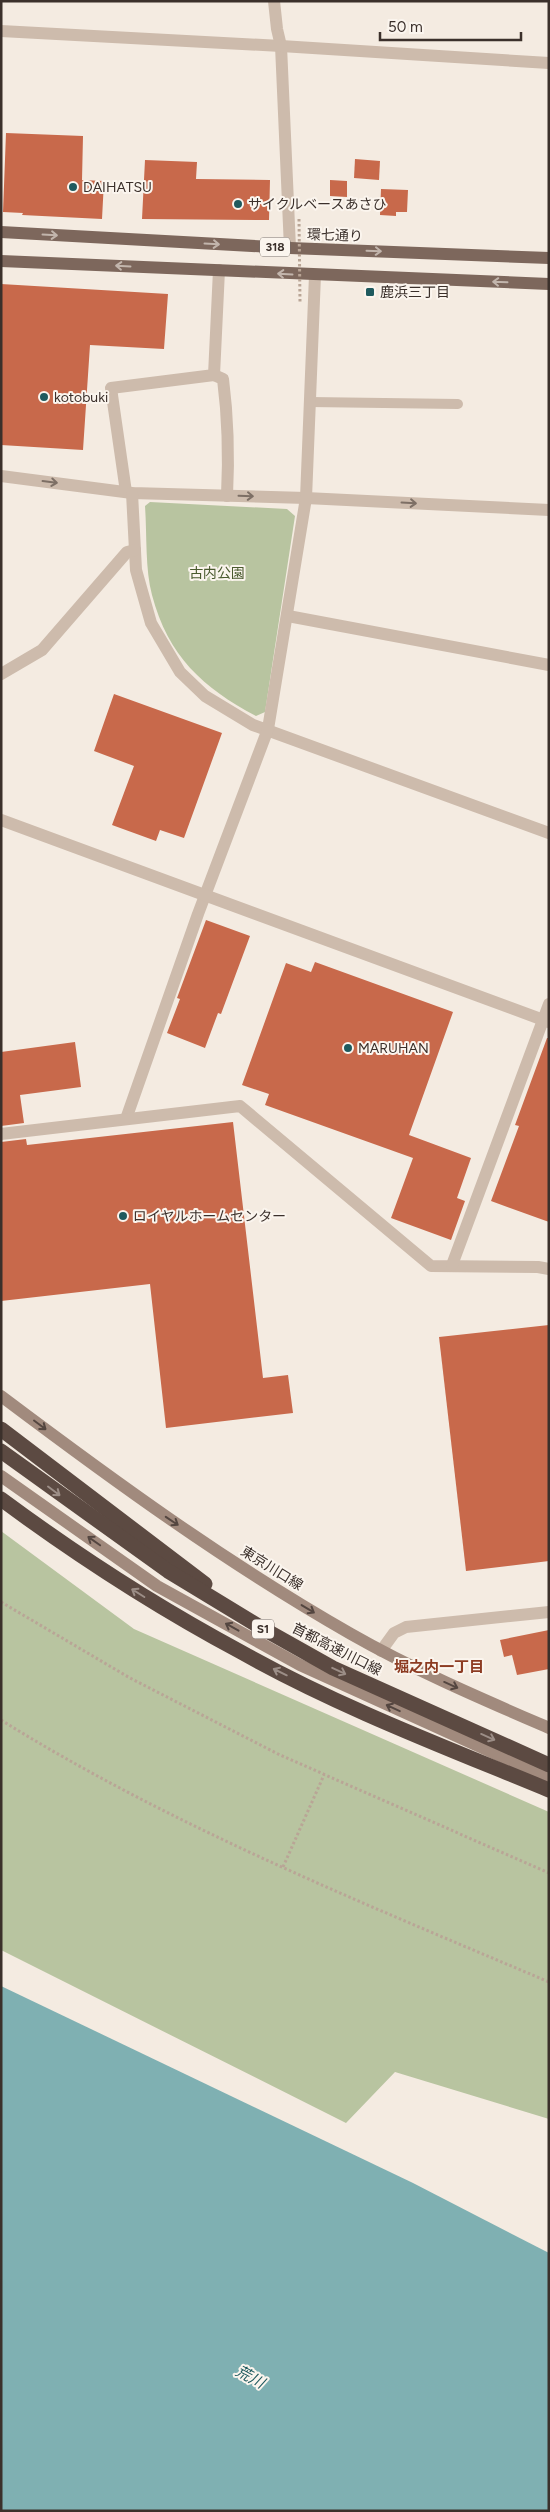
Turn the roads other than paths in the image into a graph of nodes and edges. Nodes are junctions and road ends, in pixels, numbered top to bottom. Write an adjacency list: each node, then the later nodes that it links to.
1 (274, 1): 3 (street)
2 (1, 31): 3 (street)
3 (281, 46): 4 (street); 6 (street)
4 (549, 63)
5 (1, 232): 6 (main road, 環七通り / 318, one-way to 6)
6 (290, 248): 7 (main road, 環七通り / 318, one-way to 7)
7 (549, 258)
8 (1, 261): 9 (main road, 318, one-way to 8)
9 (219, 270): 10 (main road, 318, one-way to 9); 12 (street)
10 (315, 275): 11 (main road, 318, one-way to 10); 13 (street)
11 (549, 284)
12 (214, 375): 16 (street); 17 (street)
13 (310, 402): 14 (lane); 18 (street)
14 (458, 404)
15 (1, 476): 16 (street, one-way to 16)
16 (129, 492): 17 (street); 20 (street)
17 (227, 496): 18 (street, one-way to 18)
18 (306, 498): 19 (street, one-way to 19); 21 (street)
19 (549, 510)
20 (135, 550): 23 (street); 24 (street)
21 (288, 616): 22 (street); 24 (street)
22 (549, 665)
23 (1, 674)
24 (268, 729): 26 (street); 27 (street)
25 (1, 820): 27 (street)
26 (549, 833)
27 (207, 894): 29 (street); 30 (street)
28 (549, 1004): 29 (street)
29 (546, 1021): 32 (street)
30 (126, 1119): 31 (street); 32 (street)
31 (1, 1134)
32 (452, 1265): 33 (street)
33 (549, 1269)
34 (1, 1396): 43 (main road, 東京川口線, one-way to 43)
35 (1, 1429): 42 (highway)
36 (1, 1451): 42 (highway, 首都高速川口線 / S1, one-way to 42)
37 (1, 1476): 46 (main road, one-way to 37)
38 (1, 1488): 40 (highway, S1)
39 (1, 1499): 40 (highway, S1)
40 (53, 1538): 47 (highway, S1, one-way to 40)
41 (549, 1612): 43 (street)
42 (260, 1627): 45 (highway, 首都高速川口線 / S1, one-way to 45)
43 (382, 1651): 44 (main road, 東京川口線, one-way to 44)
44 (549, 1728)
45 (549, 1765)
46 (549, 1778)
47 (549, 1790)

